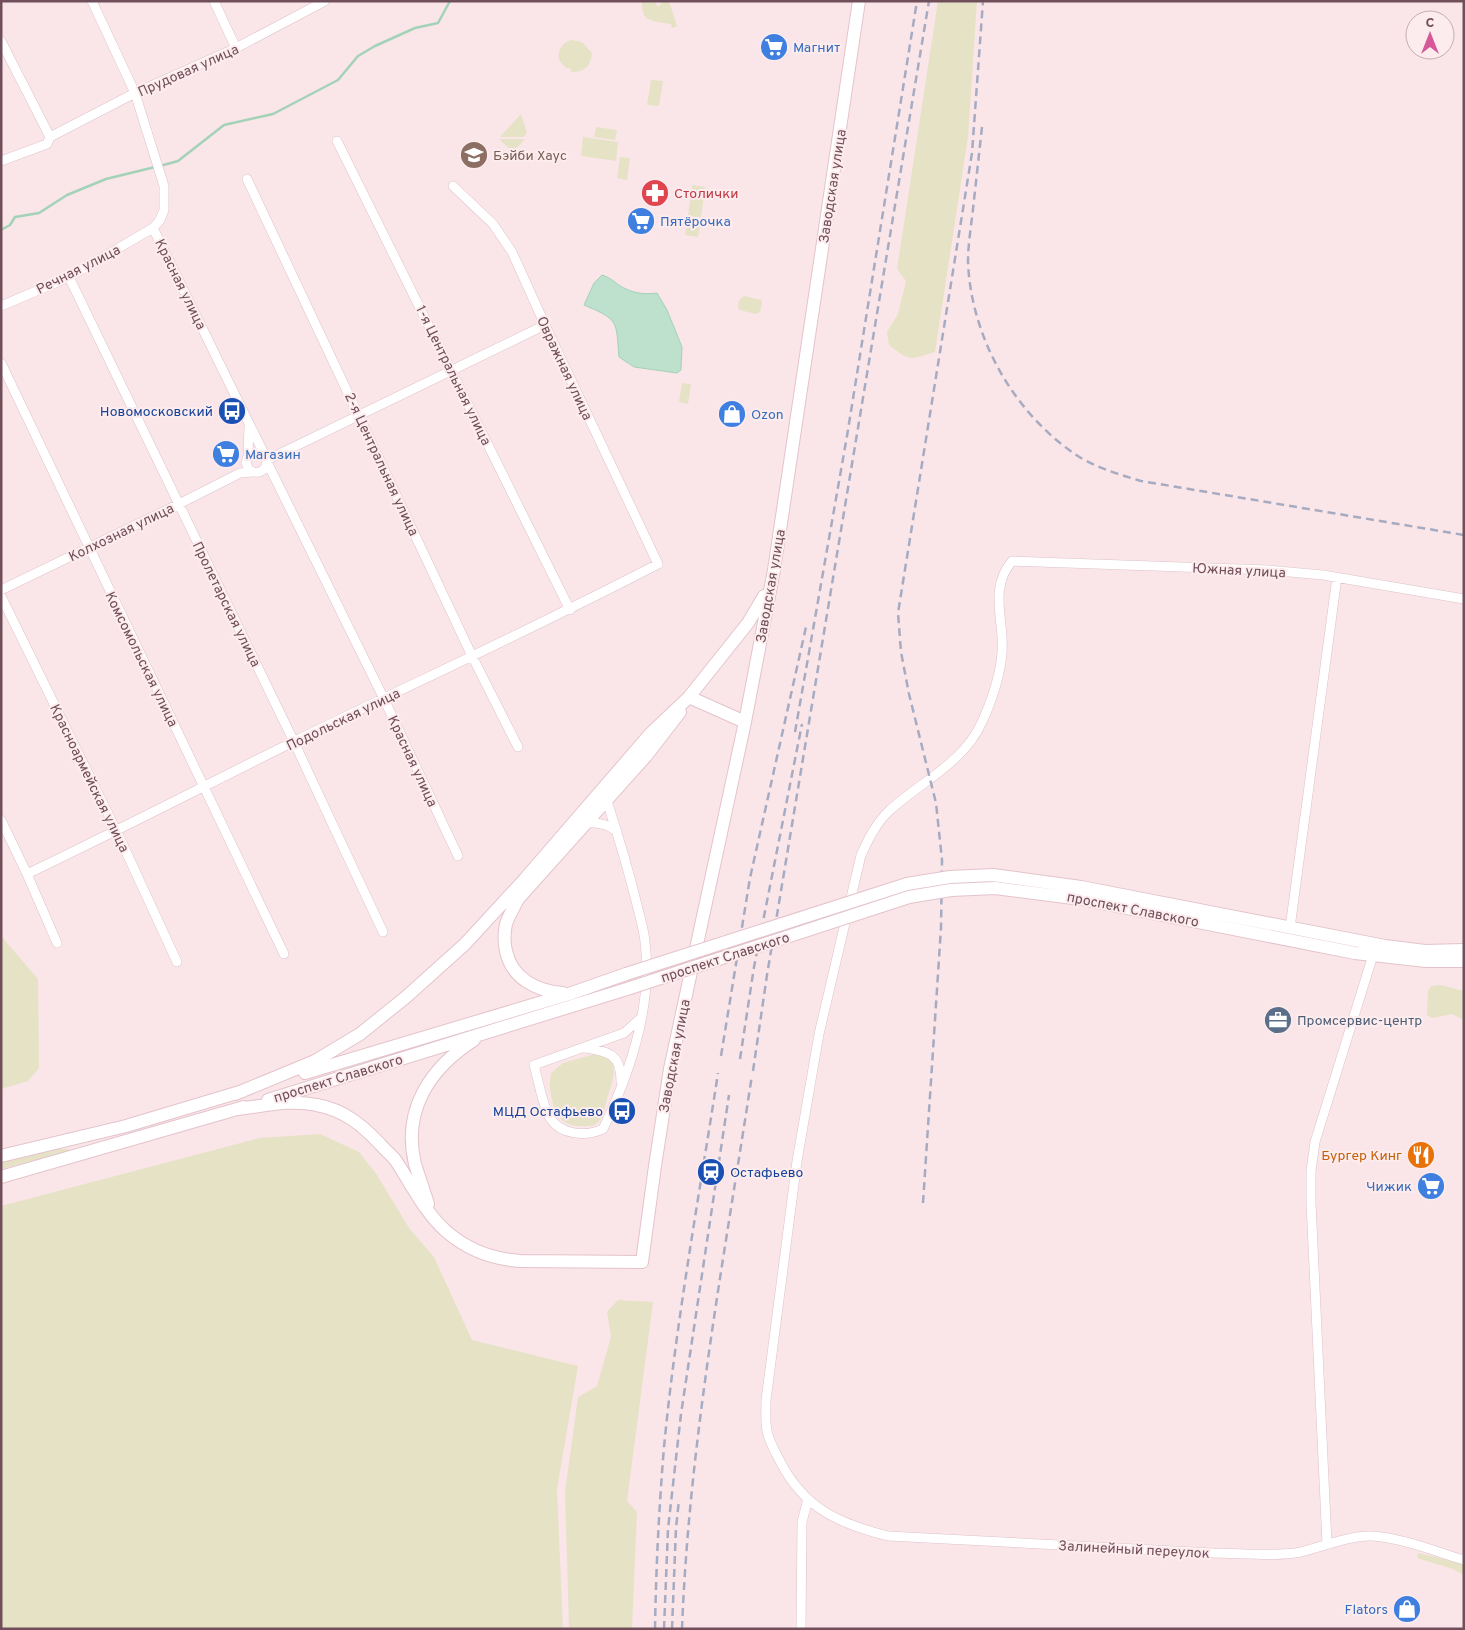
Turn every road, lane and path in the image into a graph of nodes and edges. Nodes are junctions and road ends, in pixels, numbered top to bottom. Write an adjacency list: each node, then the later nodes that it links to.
1 (92, 1): 7 (street, Красная улица)
2 (214, 1): 6 (street)
3 (325, 1): 6 (street, Прудовая улица)
4 (859, 1): 29 (street, Заводская улица)
5 (1, 41): 8 (street)
6 (236, 48): 7 (street, Прудовая улица)
7 (135, 93): 8 (street, Прудовая улица); 13 (street, Красная улица)
8 (50, 137): 10 (street, Прудовая улица)
9 (337, 141): 18 (street, 1-я Центральная улица)
10 (1, 161)
11 (247, 179): 19 (street, 2-я Центральная улица)
12 (453, 186): 16 (street, Овражная улица)
13 (153, 228): 14 (street, Речная улица); 20 (street, Красная улица)
14 (69, 276): 15 (street, Речная улица); 25 (street, Пролетарская улица)
15 (1, 306)
16 (545, 325): 18 (street); 28 (street, Овражная улица)
17 (1, 363): 26 (street, Комсомольская улица)
18 (452, 371): 19 (street); 34 (street, 1-я Центральная улица)
19 (359, 416): 22 (street); 35 (street, 2-я Центральная улица)
20 (249, 426): 21 (street, Красная улица); 22 (street, Красная улица)
21 (247, 459): 22 (street); 23 (street); 24 (street)
22 (265, 462): 23 (street); 37 (street, Красная улица)
23 (252, 472): 24 (street, Колхозная улица)
24 (240, 473): 25 (street, Колхозная улица)
25 (179, 504): 26 (street, Колхозная улица); 39 (street, Пролетарская улица)
26 (89, 547): 31 (street, Колхозная улица); 41 (street, Комсомольская улица)
27 (1012, 561): 30 (street, Южная улица); 68 (street, Залинейный переулок)
28 (658, 564): 34 (street, Подольская улица)
29 (774, 570): 36 (street); 38 (street, Заводская улица)
30 (1337, 577): 33 (street, Южная улица); 50 (street)
31 (1, 590)
32 (1, 596): 46 (street, Красноармейская улица)
33 (1464, 599)
34 (570, 610): 35 (street, Подольская улица)
35 (472, 656): 37 (street, Подольская улица); 40 (street, 2-я Центральная улица)
36 (689, 697): 38 (street); 42 (street)
37 (384, 699): 39 (street, Подольская улица); 47 (street, Красная улица)
38 (745, 722): 67 (street, Заводская улица)
39 (294, 742): 41 (street, Подольская улица); 51 (street, Пролетарская улица)
40 (518, 747)
41 (203, 787): 46 (street, Подольская улица); 54 (street, Комсомольская улица)
42 (604, 793): 44 (street); 45 (street); 63 (street)
43 (1, 820): 48 (street)
44 (584, 823): 45 (street); 58 (street)
45 (617, 831): 59 (street)
46 (117, 832): 48 (street, Подольская улица); 57 (street, Красноармейская улица)
47 (458, 856)
48 (27, 874): 52 (street)
49 (950, 883): 50 (street, проспект Славского); 55 (street, проспект Славского); 58 (street, проспект Славского, bridge); 60 (street, проспект Славского, bridge)
50 (1290, 928): 53 (street, проспект Славского)
51 (383, 932)
52 (57, 943)
53 (1464, 950)
54 (284, 954)
55 (1373, 955): 56 (street, проспект Славского); 69 (street)
56 (1464, 961)
57 (177, 962)
58 (569, 994): 63 (street, проспект Славского)
59 (642, 1017): 61 (street); 62 (street)
60 (488, 1031): 64 (street, проспект Славского); 67 (street)
61 (583, 1047): 62 (street); 62 (street)
62 (621, 1086)
63 (234, 1094): 65 (street, проспект Славского)
64 (238, 1109): 66 (street, проспект Славского); 67 (street)
65 (1, 1156)
66 (1, 1177)
67 (431, 1214)
68 (808, 1499): 69 (street, Залинейный переулок); 71 (street)
69 (1327, 1544): 70 (street, Залинейный переулок)
70 (1464, 1560)
71 (801, 1629)

